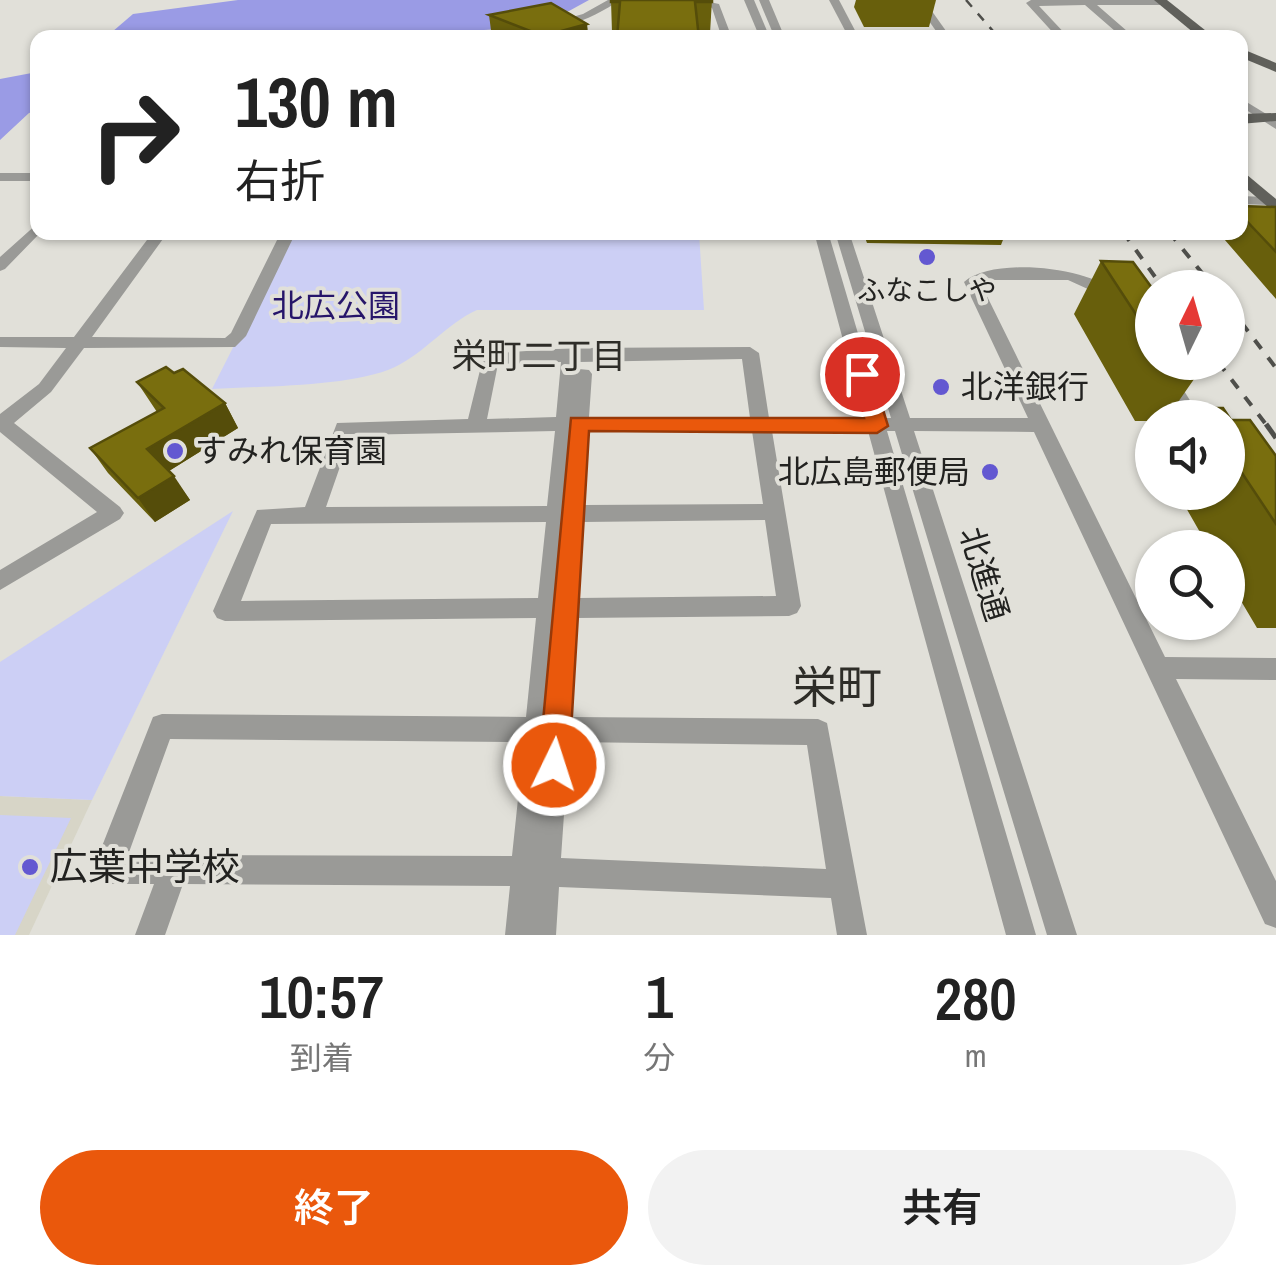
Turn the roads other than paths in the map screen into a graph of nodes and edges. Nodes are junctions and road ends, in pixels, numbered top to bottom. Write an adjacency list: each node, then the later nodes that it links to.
1 (614, 0): 9 (street)
2 (705, 0): 10 (street)
3 (749, 0): 11 (street)
4 (764, 0): 12 (street)
5 (834, 0): 13 (street)
6 (919, 0): 14 (street)
7 (1161, 1): 8 (street); 17 (main road)
8 (1088, 2): 15 (street); 16 (street)
9 (533, 30)
10 (725, 30)
11 (762, 30)
12 (777, 30)
13 (850, 30)
14 (940, 30)
15 (1056, 30)
16 (1121, 30)
17 (1199, 30)
18 (1248, 56): 19 (main road)
19 (1276, 68)
20 (1248, 106): 22 (street)
21 (1248, 119): 22 (main road)
22 (1273, 120)
23 (0, 177): 24 (street)
24 (30, 177)
25 (1248, 182): 26 (main road)
26 (1272, 205)
27 (30, 235): 32 (street)
28 (155, 240): 35 (street)
29 (286, 240): 35 (street)
30 (824, 240): 41 (street, 北進通)
31 (845, 240): 42 (street, 北進通)
32 (0, 266)
33 (1124, 312): 40 (street)
34 (0, 342): 35 (street)
35 (80, 344): 37 (street)
36 (578, 354): 38 (street); 39 (street); 43 (street)
37 (1, 422): 47 (street)
38 (571, 424): 39 (street); 43 (street); 44 (street)
39 (761, 424): 41 (street); 45 (street)
40 (1040, 425): 42 (street); 49 (street)
41 (877, 426): 42 (street); 60 (street, 北進通)
42 (904, 426): 61 (street, 北進通)
43 (476, 427): 46 (street)
44 (565, 511): 45 (street); 46 (street); 48 (street)
45 (775, 512): 48 (street)
46 (313, 514): 48 (street)
47 (0, 581)
48 (557, 607): 51 (street)
49 (1158, 668): 50 (street); 55 (street)
50 (1276, 669)
51 (548, 729): 52 (street); 53 (street); 54 (street)
52 (174, 869): 53 (street); 56 (street)
53 (536, 872): 54 (street); 57 (street); 58 (street)
54 (844, 884): 59 (street)
55 (1276, 914)
56 (150, 935)
57 (520, 935)
58 (541, 935)
59 (852, 935)
60 (1021, 935)
61 (1062, 935)

